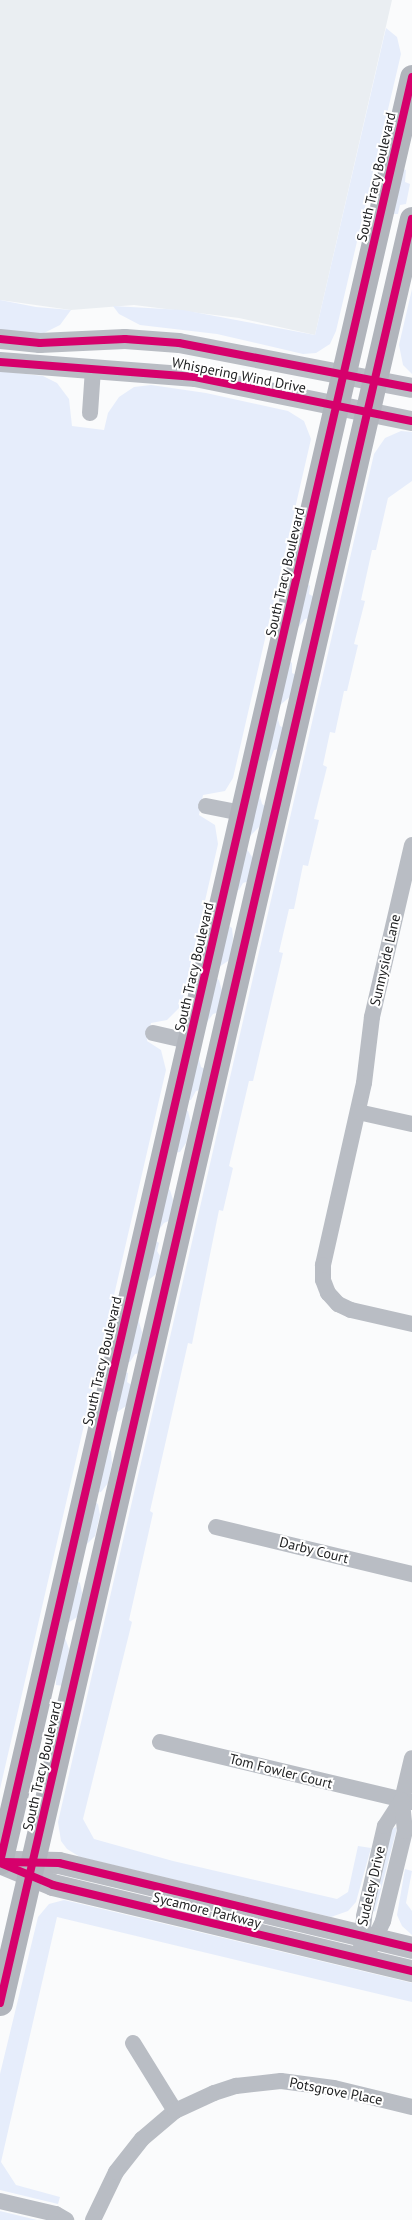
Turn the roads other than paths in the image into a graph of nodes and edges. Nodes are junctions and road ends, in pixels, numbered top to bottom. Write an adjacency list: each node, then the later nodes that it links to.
1 (412, 77): 6 (main road, South Tracy Boulevard)
2 (412, 220): 7 (main road, South Tracy Boulevard)
3 (0, 340): 6 (street, Whispering Wind Drive)
4 (0, 362): 5 (street, Whispering Wind Drive)
5 (93, 369): 9 (street, Whispering Wind Drive); 11 (street)
6 (343, 376): 7 (street, Whispering Wind Drive); 9 (main road, South Tracy Boulevard)
7 (375, 381): 8 (street, Whispering Wind Drive); 10 (main road, South Tracy Boulevard)
8 (412, 388)
9 (336, 407): 10 (street, Whispering Wind Drive); 14 (main road, South Tracy Boulevard)
10 (368, 412): 12 (street, Whispering Wind Drive); 28 (main road, South Tracy Boulevard)
11 (90, 413)
12 (412, 421)
13 (206, 806): 14 (street)
14 (242, 814): 18 (main road, South Tracy Boulevard)
15 (412, 845): 16 (street, Sunnyside Lane)
16 (406, 898): 19 (street, Sunnyside Lane)
17 (153, 1033): 18 (street)
18 (189, 1041): 27 (main road, South Tracy Boulevard)
19 (358, 1112): 20 (street); 21 (street, Sunnyside Lane)
20 (412, 1124)
21 (412, 1324)
22 (216, 1527): 23 (street, Darby Court)
23 (412, 1574)
24 (160, 1742): 26 (street, Tom Fowler Court)
25 (412, 1758): 26 (street, Sudeley Drive)
26 (407, 1801): 29 (street, Sudeley Drive)
27 (0, 1862): 28 (main road, Sycamore Parkway)
28 (31, 1869): 29 (main road, Sycamore Parkway); 31 (main road, Sycamore Parkway); 33 (main road, South Tracy Boulevard)
29 (368, 1938): 30 (main road, Sycamore Parkway); 31 (street, Sudeley Drive)
30 (412, 1948)
31 (362, 1959): 32 (main road, Sycamore Parkway)
32 (412, 1971)
33 (0, 2003)
34 (133, 2043): 36 (street)
35 (412, 2107): 36 (street, Potsgrove Place)
36 (175, 2111): 39 (street, Potsgrove Place)
37 (0, 2201): 38 (street)
38 (66, 2220)
39 (93, 2220)

